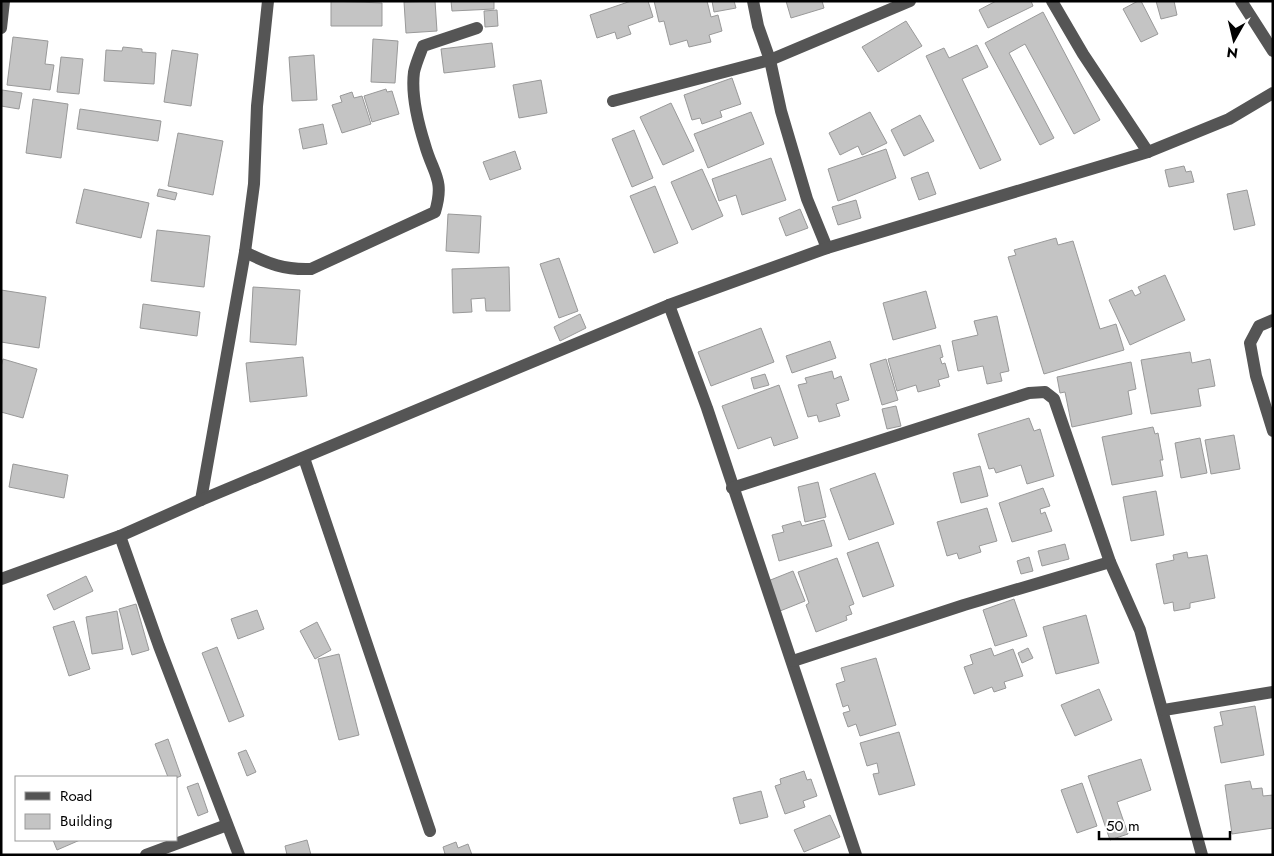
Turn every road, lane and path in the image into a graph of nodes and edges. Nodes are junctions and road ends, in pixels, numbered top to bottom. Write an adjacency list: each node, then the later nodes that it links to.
1 (4, 1): 7 (street)
2 (268, 1): 15 (street)
3 (753, 1): 10 (street)
4 (910, 1): 10 (street)
5 (1052, 1): 13 (street)
6 (1241, 1): 9 (street)
7 (1, 28)
8 (477, 28): 15 (street)
9 (1273, 51)
10 (770, 60): 12 (street); 14 (street)
11 (1273, 93): 13 (street)
12 (613, 101)
13 (1148, 152): 14 (street)
14 (827, 248): 16 (street)
15 (245, 252): 21 (street)
16 (669, 305): 19 (street); 20 (street)
17 (1273, 320): 18 (street)
18 (1273, 431)
19 (304, 458): 21 (street); 29 (street)
20 (732, 488): 23 (street); 25 (street)
21 (201, 500): 22 (street)
22 (120, 536): 24 (street); 28 (street)
23 (1110, 562): 25 (street); 27 (street)
24 (1, 579)
25 (793, 661): 32 (street)
26 (1273, 692): 27 (street)
27 (1164, 710): 33 (street)
28 (227, 825): 30 (street); 31 (street)
29 (430, 831)
30 (146, 855)
31 (239, 855)
32 (856, 855)
33 (1202, 855)

